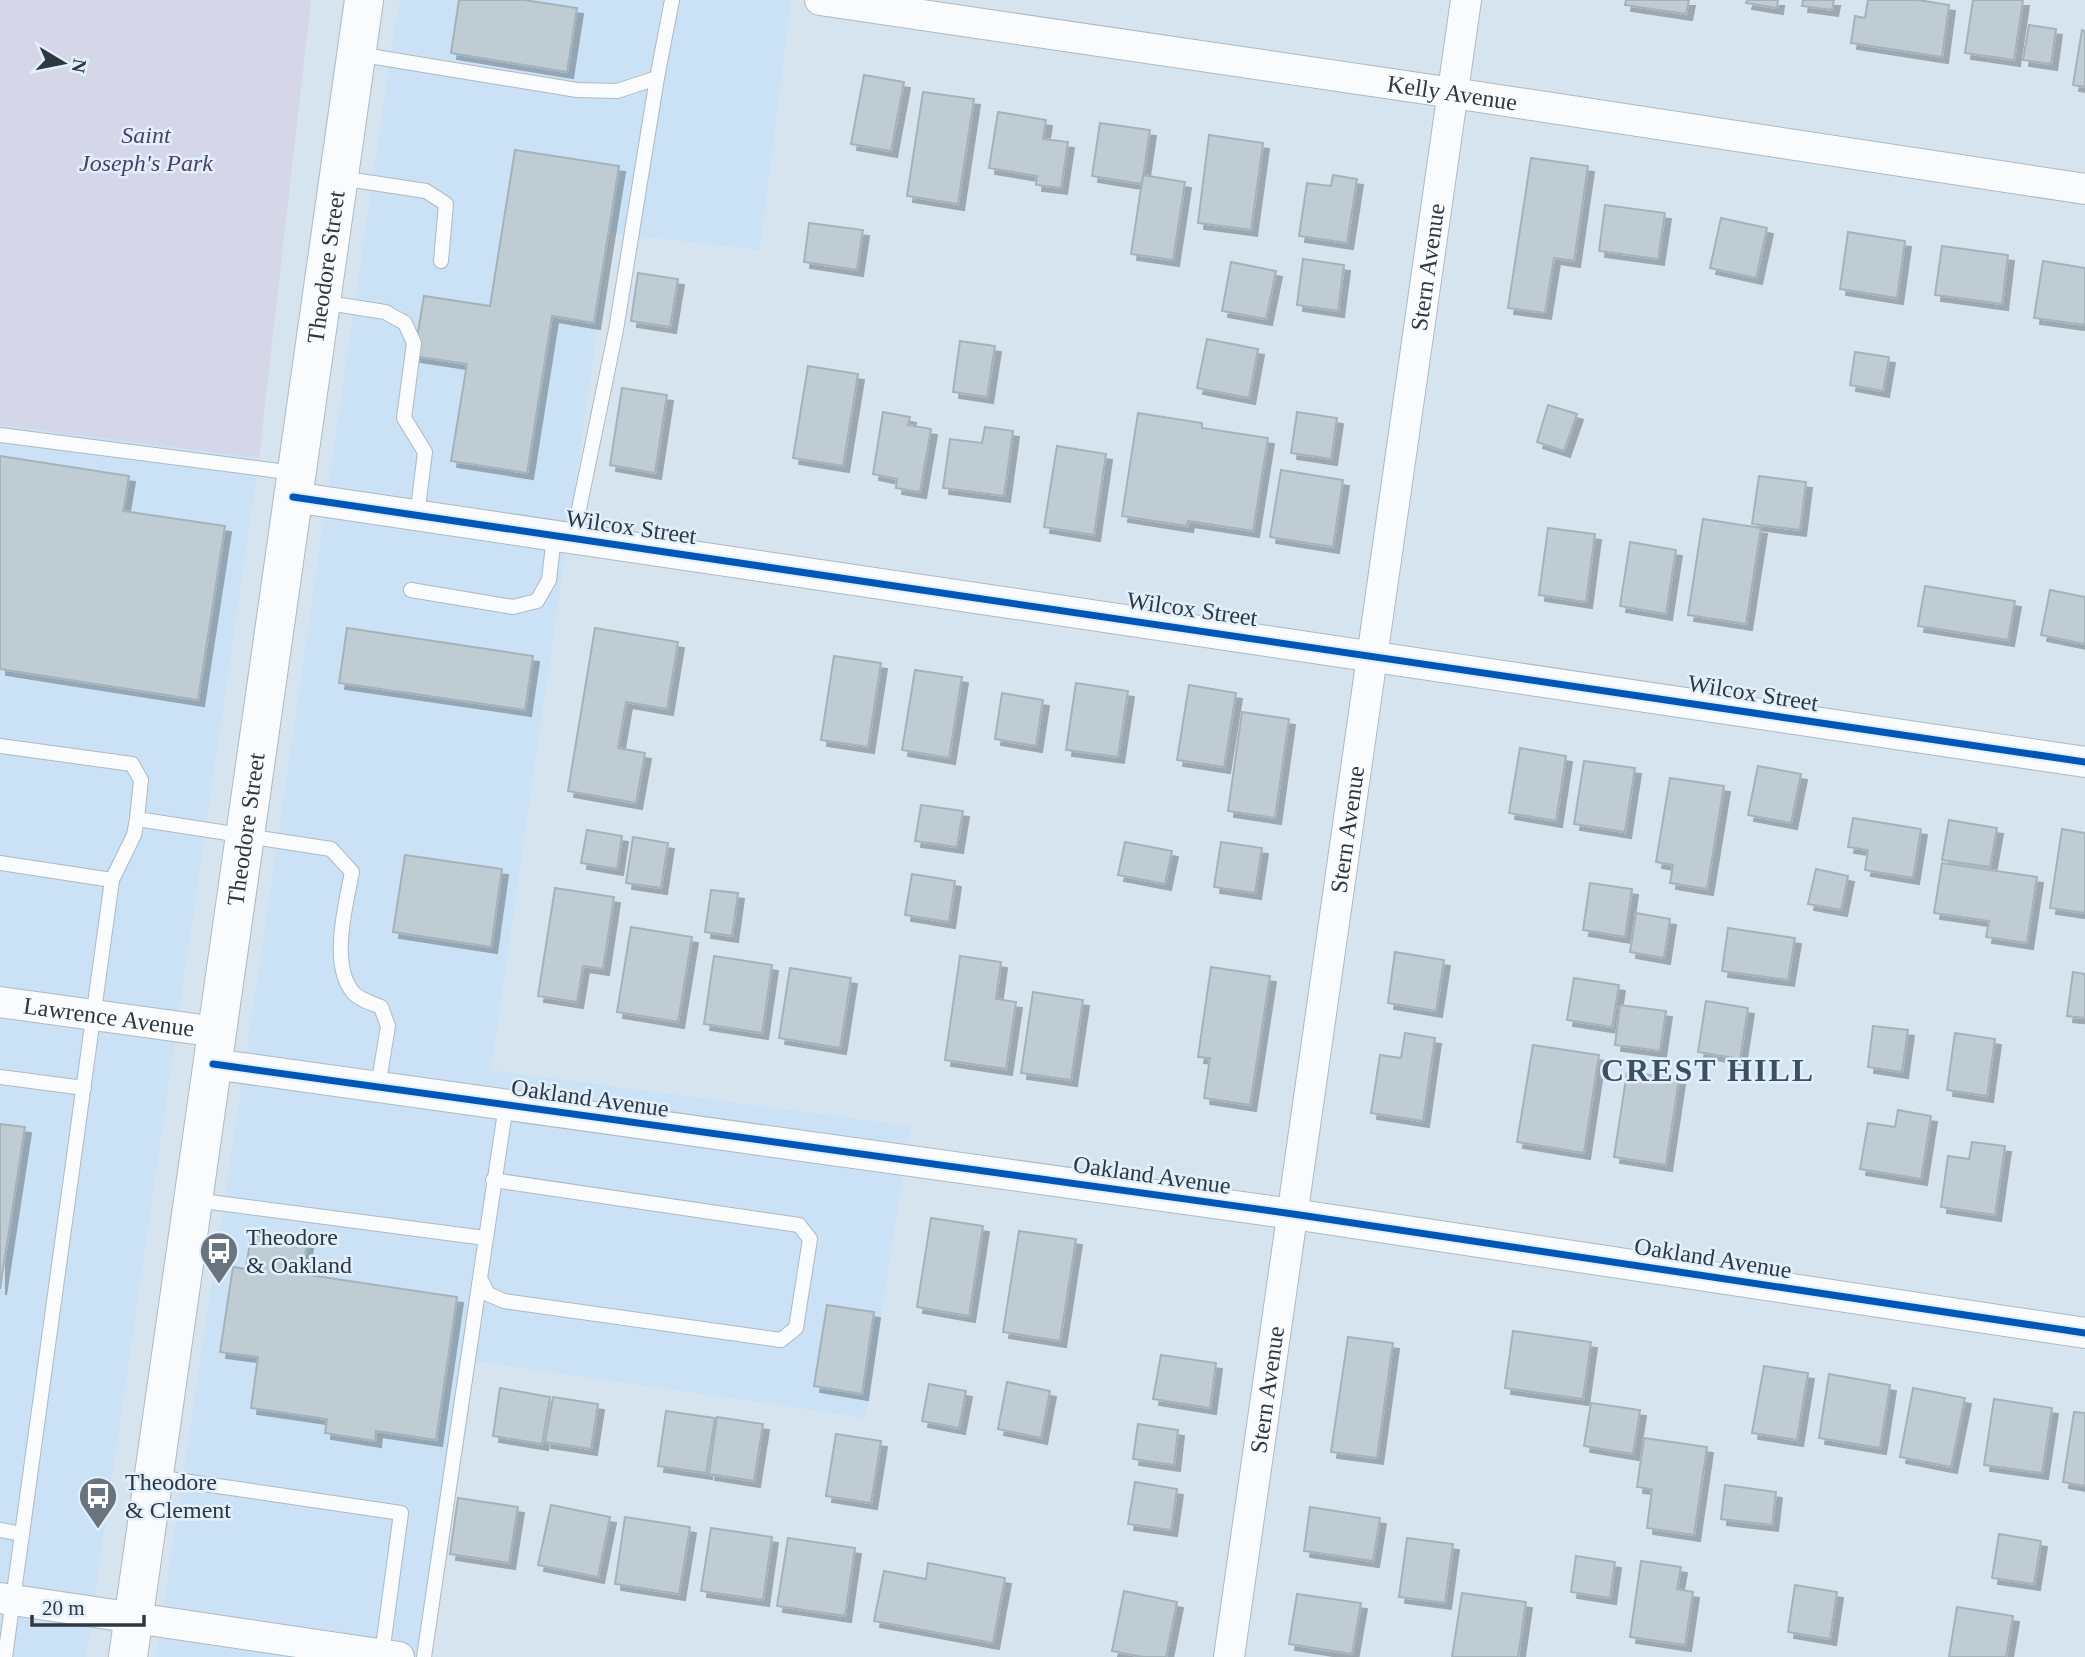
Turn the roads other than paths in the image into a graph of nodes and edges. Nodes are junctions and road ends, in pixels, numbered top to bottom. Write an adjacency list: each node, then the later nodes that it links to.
1 (364, 0): 5 (main road, Theodore Street)
2 (672, 0): 6 (lane)
3 (820, 0): 7 (street, Kelly Avenue)
4 (1466, 0): 7 (street, Stern Avenue)
5 (356, 54): 6 (lane); 8 (main road, Theodore Street)
6 (656, 78): 15 (lane)
7 (1453, 93): 9 (street, Kelly Avenue); 17 (street, Stern Avenue)
8 (339, 178): 10 (lane); 11 (main road, Theodore Street)
9 (2085, 189)
10 (441, 261)
11 (320, 302): 13 (main road, Theodore Street); 14 (lane)
12 (0, 435): 13 (lane)
13 (295, 485): 14 (street, Wilcox Street); 21 (main road, Theodore Street)
14 (417, 516): 15 (street, Wilcox Street)
15 (563, 537): 16 (lane); 17 (street, Wilcox Street)
16 (411, 590)
17 (1373, 655): 19 (street, Wilcox Street); 33 (street, Stern Avenue)
18 (0, 746): 20 (lane)
19 (2085, 762)
20 (137, 819): 21 (lane); 23 (lane)
21 (245, 835): 26 (main road, Theodore Street); 28 (lane)
22 (0, 863): 23 (lane)
23 (112, 880): 25 (lane)
24 (0, 1002): 25 (street, Lawrence Avenue)
25 (94, 1015): 26 (street, Lawrence Avenue); 29 (lane)
26 (215, 1048): 28 (street, Oakland Avenue); 32 (main road, Theodore Street)
27 (0, 1077): 29 (lane)
28 (378, 1087): 30 (street, Oakland Avenue)
29 (84, 1088): 39 (lane)
30 (506, 1105): 31 (lane); 33 (street, Oakland Avenue)
31 (493, 1180): 34 (lane); 35 (lane)
32 (193, 1200): 34 (lane); 37 (main road, Theodore Street)
33 (1293, 1214): 36 (street, Oakland Avenue); 46 (street, Stern Avenue)
34 (485, 1238): 35 (lane)
35 (480, 1278): 45 (lane)
36 (2085, 1333)
37 (154, 1477): 41 (main road, Theodore Street); 42 (lane)
38 (0, 1530): 39 (lane)
39 (22, 1534): 40 (lane)
40 (6, 1599): 41 (street); 43 (lane)
41 (134, 1619): 42 (street); 44 (main road, Theodore Street)
42 (391, 1656)
43 (5, 1657)
44 (128, 1657)
45 (424, 1657)
46 (1229, 1657)

